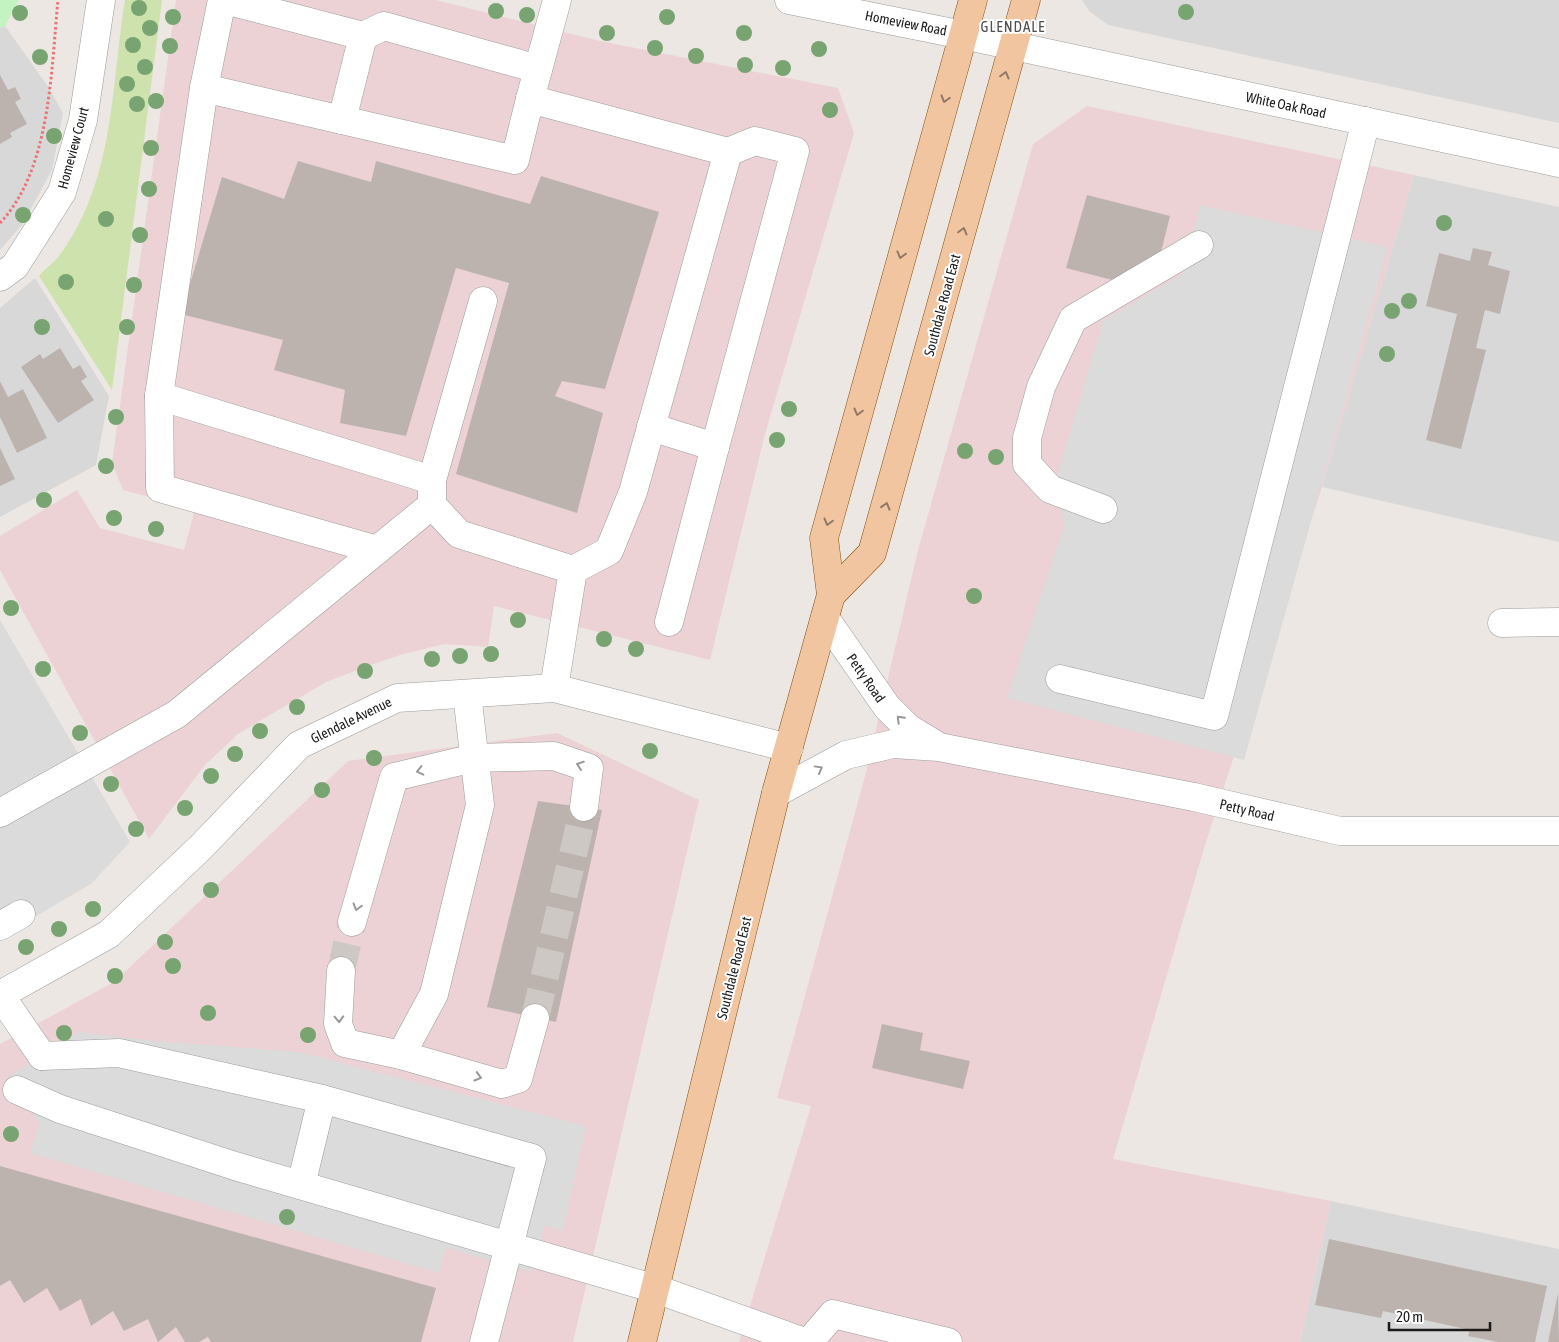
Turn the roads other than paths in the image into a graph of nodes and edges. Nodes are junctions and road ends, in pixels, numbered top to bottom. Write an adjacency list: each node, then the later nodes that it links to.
1 (101, 0): 18 (street, Homeview Court)
2 (223, 0): 8 (street); 11 (street)
3 (557, 0): 10 (street)
4 (789, 0): 7 (street, Homeview Road)
5 (973, 0): 7 (main road, Southdale Road East)
6 (1026, 0): 9 (main road, Southdale Road East)
7 (963, 35): 9 (street, Homeview Road); 27 (main road, Southdale Road East, one-way to 27)
8 (363, 36): 10 (street); 13 (street)
9 (1013, 46): 14 (street, White Oak Road); 27 (main road, Southdale Road East, one-way to 9)
10 (538, 69): 12 (street)
11 (204, 88): 13 (street); 20 (street)
12 (530, 99): 13 (street); 15 (street)
13 (342, 120)
14 (1366, 122): 16 (street, White Oak Road); 31 (street)
15 (728, 152): 21 (street); 22 (street)
16 (1559, 163)
17 (1199, 245): 24 (street)
18 (0, 277)
19 (483, 300): 23 (street)
20 (158, 396): 23 (street); 25 (street)
21 (651, 427): 22 (street); 26 (street)
22 (715, 448): 28 (street)
23 (432, 492): 25 (street); 26 (street)
24 (1103, 509)
25 (377, 550): 39 (street)
26 (574, 570): 32 (street)
27 (828, 606): 34 (street, Petty Road, one-way to 27); 35 (main road, Southdale Road East)
28 (669, 622)
29 (1559, 622): 30 (street)
30 (1502, 623)
31 (1060, 679)
32 (554, 688): 33 (street, Glendale Avenue); 35 (street, Glendale Avenue)
33 (466, 694): 36 (street); 43 (street, Glendale Avenue)
34 (939, 747): 37 (street, Petty Road, one-way to 34); 40 (street, Petty Road)
35 (788, 748): 37 (main road, Southdale Road East)
36 (474, 758): 38 (street, one-way to 36); 41 (street, one-way to 41); 45 (street)
37 (776, 793): 51 (main road, Southdale Road East)
38 (584, 807)
39 (0, 813)
40 (1559, 831)
41 (352, 922)
42 (341, 971): 45 (street, one-way to 45)
43 (0, 995): 46 (street)
44 (535, 1018): 45 (street, one-way to 44)
45 (400, 1055)
46 (42, 1056): 47 (street); 48 (street)
47 (9, 1095): 49 (street)
48 (322, 1099): 49 (street); 50 (street)
49 (301, 1185): 50 (street)
50 (510, 1246): 51 (street); 52 (street)
51 (656, 1289): 53 (main road, Southdale Road East); 54 (street)
52 (484, 1342)
53 (642, 1342)
54 (804, 1342)
55 (809, 1342): 56 (street)
56 (948, 1342)

